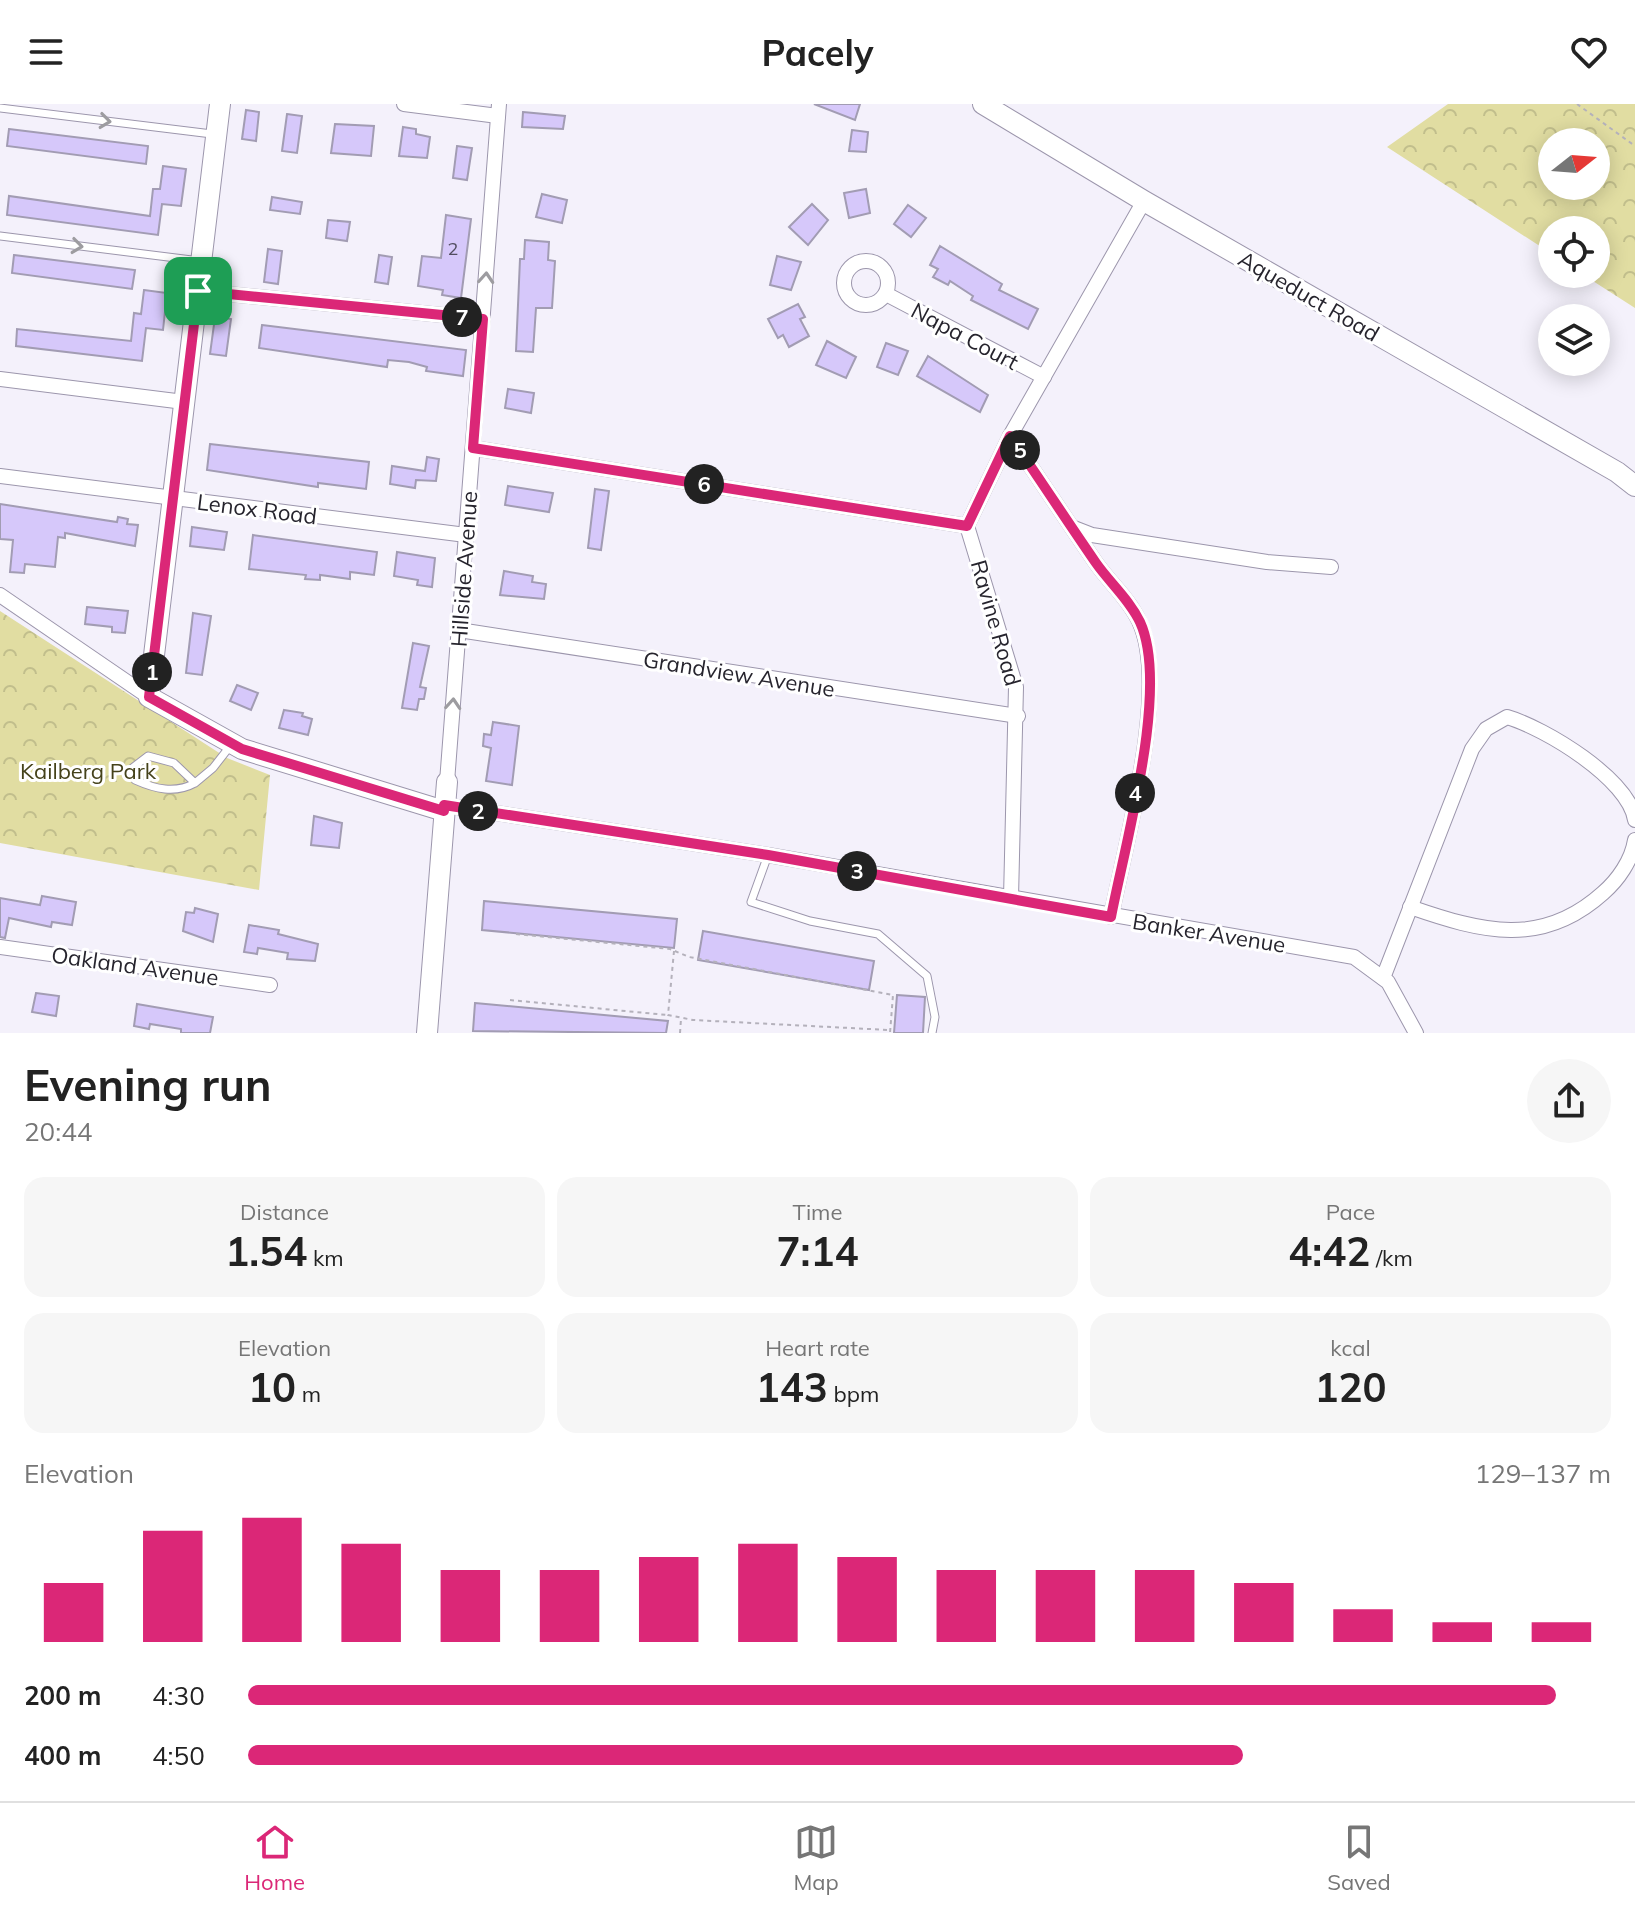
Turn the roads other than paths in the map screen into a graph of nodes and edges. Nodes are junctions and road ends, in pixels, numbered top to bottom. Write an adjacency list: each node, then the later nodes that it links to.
1 (220, 104): 6 (street)
2 (404, 104): 5 (street)
3 (983, 104): 7 (street, Aqueduct Road)
4 (0, 108): 6 (lane, one-way to 6)
5 (499, 110): 12 (street, Hillside Avenue, one-way to 5)
6 (217, 134): 9 (street)
7 (1144, 201): 13 (street); 19 (street, Aqueduct Road)
8 (0, 236): 9 (lane, one-way to 9)
9 (201, 261): 10 (street)
10 (198, 291): 12 (street); 15 (street)
11 (886, 294): 13 (street, Napa Court)
12 (483, 319): 17 (street, Hillside Avenue)
13 (1044, 377): 16 (street)
14 (0, 379): 15 (street)
15 (184, 402): 20 (street)
16 (1010, 436): 21 (street); 22 (street)
17 (473, 448): 21 (street); 23 (street, Hillside Avenue)
18 (0, 476): 20 (street, Lenox Road)
19 (1635, 486)
20 (173, 499): 23 (street, Lenox Road); 27 (street)
21 (967, 526): 28 (street, Ravine Road)
22 (1073, 528): 24 (street); 38 (street)
23 (466, 535): 26 (street, Hillside Avenue)
24 (1331, 567)
25 (0, 595): 27 (street)
26 (459, 630): 28 (street, Grandview Avenue); 30 (street, Hillside Avenue, one-way to 26)
27 (149, 697): 29 (street)
28 (1018, 716): 36 (street, Ravine Road)
29 (232, 743): 31 (lane); 32 (street)
30 (447, 782): 32 (street, Hillside Avenue)
31 (195, 783): 31 (lane)
32 (444, 808): 35 (street, Banker Avenue); 42 (street, Hillside Avenue)
33 (1635, 820): 37 (street)
34 (1635, 840): 37 (street)
35 (768, 855): 36 (street, Banker Avenue); 43 (lane)
36 (1011, 898): 38 (street, Banker Avenue)
37 (1410, 907): 40 (street)
38 (1111, 917): 40 (street, Banker Avenue)
39 (0, 947): 41 (street, Oakland Avenue)
40 (1383, 978): 44 (street, Banker Avenue)
41 (270, 985)
42 (427, 1033)
43 (932, 1033)
44 (1416, 1033)

